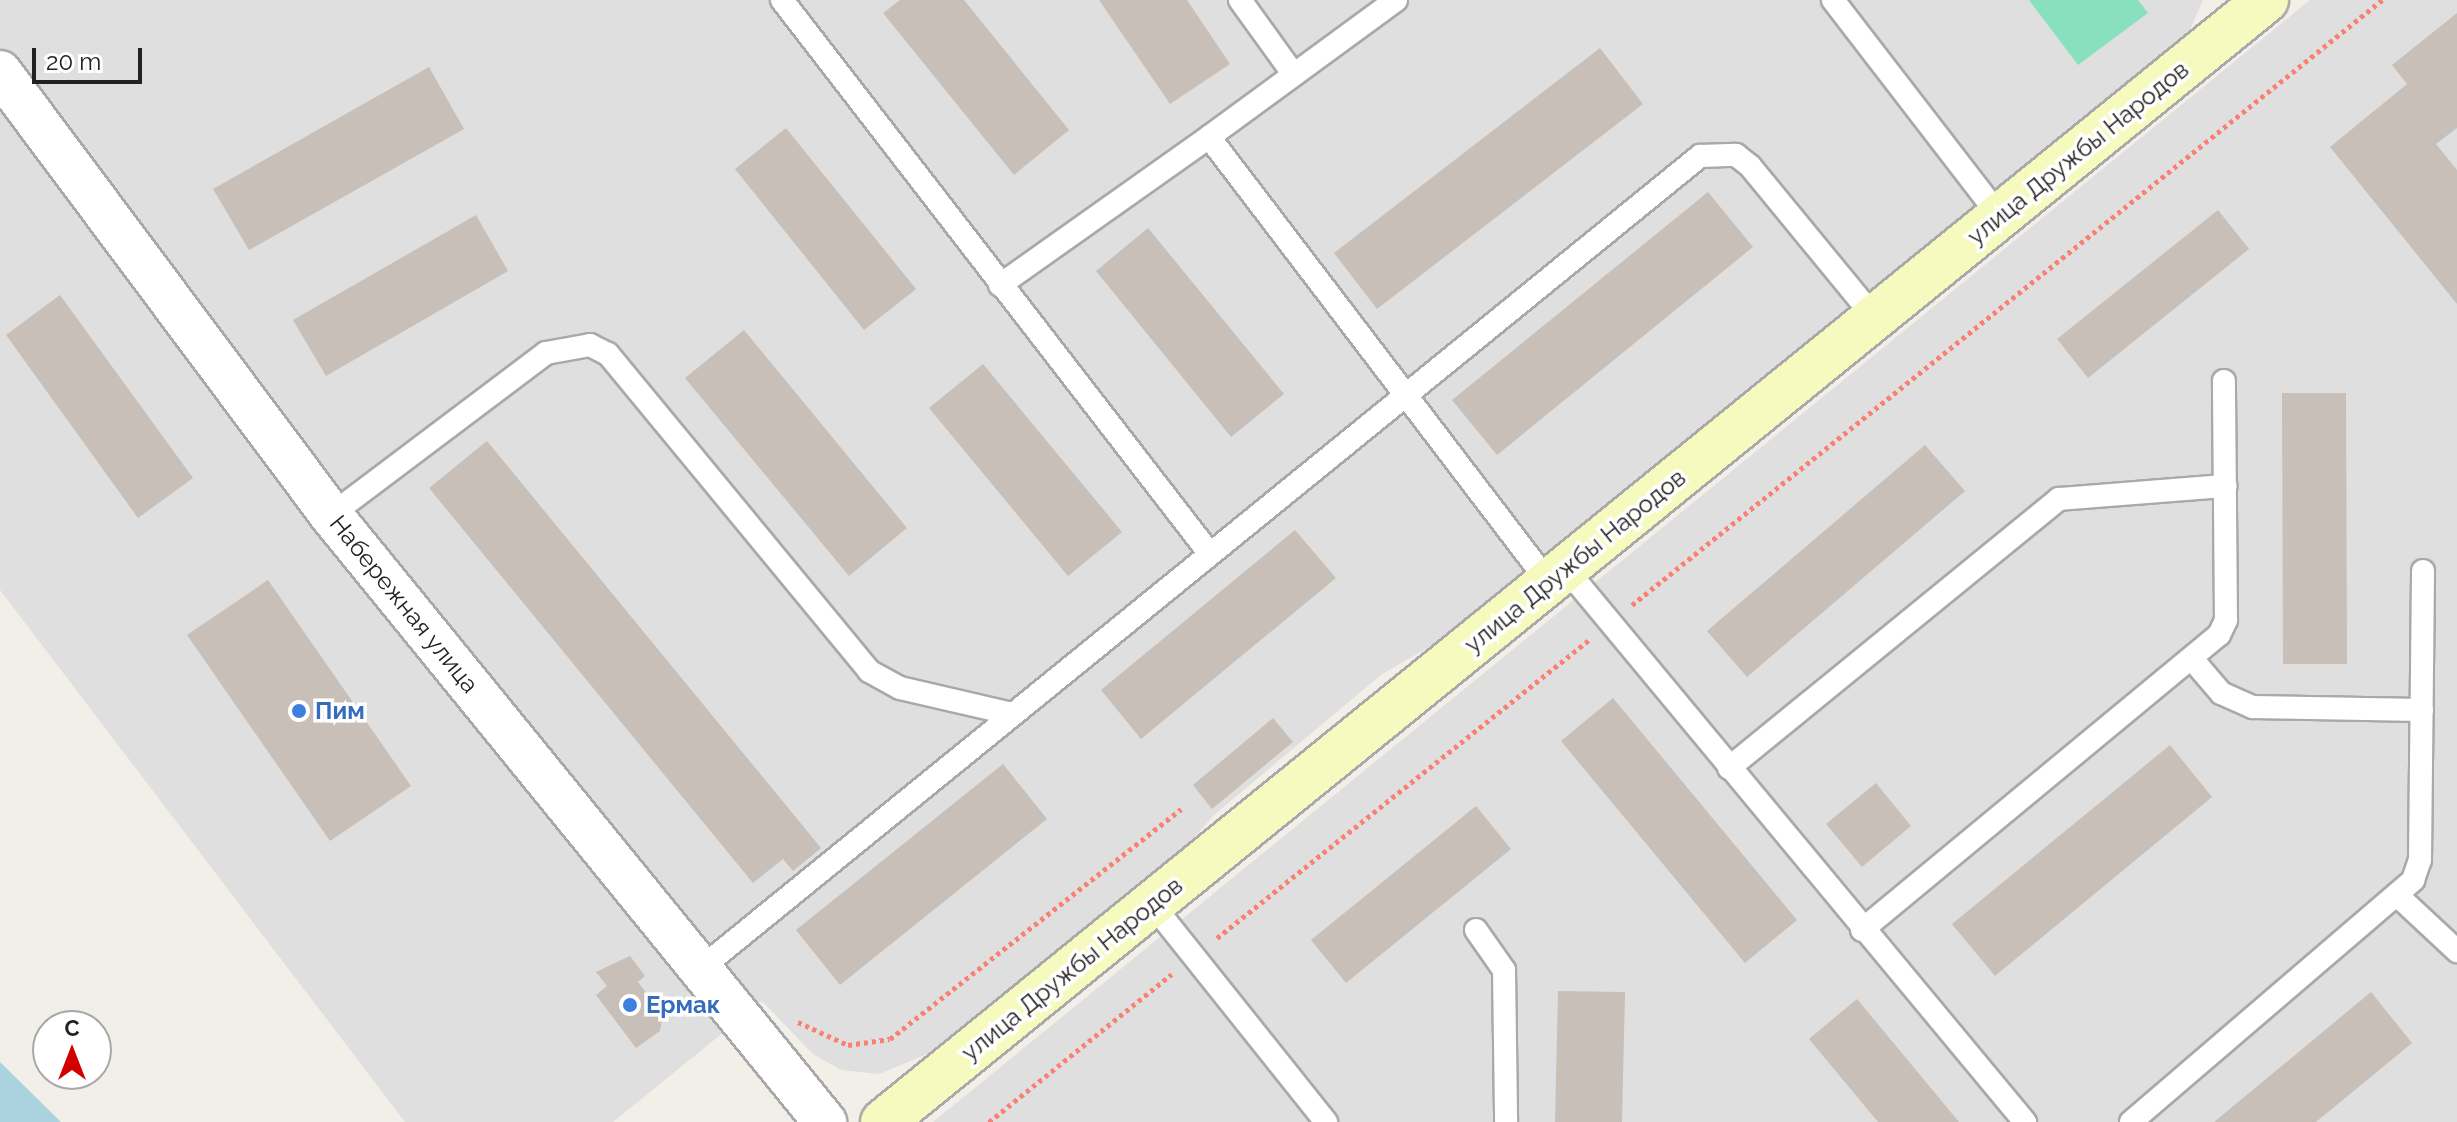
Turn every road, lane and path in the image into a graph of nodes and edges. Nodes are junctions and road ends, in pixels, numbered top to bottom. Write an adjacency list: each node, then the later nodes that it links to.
1 (782, 0): 11 (lane)
2 (1240, 0): 8 (lane)
3 (1396, 0): 8 (lane)
4 (1833, 0): 10 (lane)
5 (2382, 0): 20 (path)
6 (2264, 1): 10 (main road, улица Дружбы Народов)
7 (0, 72): 16 (street, Набережная улица)
8 (1294, 75): 9 (lane)
9 (1209, 137): 11 (lane); 14 (lane)
10 (2000, 217): 12 (main road, улица Дружбы Народов)
11 (1000, 285): 17 (lane)
12 (1875, 318): 14 (lane); 19 (main road, улица Дружбы Народов)
13 (2224, 381): 15 (lane)
14 (1404, 395): 17 (lane); 19 (lane)
15 (2225, 486): 21 (lane); 24 (lane)
16 (331, 515): 23 (lane); 32 (street, Набережная улица)
17 (1210, 554): 23 (lane)
18 (2423, 571): 22 (lane)
19 (1557, 576): 20 (lane); 27 (main road, улица Дружбы Народов)
20 (1610, 623): 24 (lane); 31 (path)
21 (2192, 659): 22 (lane); 29 (lane)
22 (2422, 710): 26 (lane)
23 (1013, 714): 32 (lane)
24 (1729, 768): 29 (lane)
25 (1181, 809): 33 (path)
26 (2398, 896): 30 (lane); 40 (lane)
27 (1152, 904): 31 (lane); 35 (main road, улица Дружбы Народов)
28 (1476, 930): 38 (lane)
29 (1862, 930): 39 (lane)
30 (2457, 951)
31 (1194, 956): 36 (path); 37 (lane)
32 (700, 969): 34 (street, Набережная улица)
33 (791, 1013)
34 (825, 1122)
35 (883, 1122)
36 (989, 1122)
37 (1326, 1122)
38 (1506, 1122)
39 (2025, 1122)
40 (2131, 1122)

